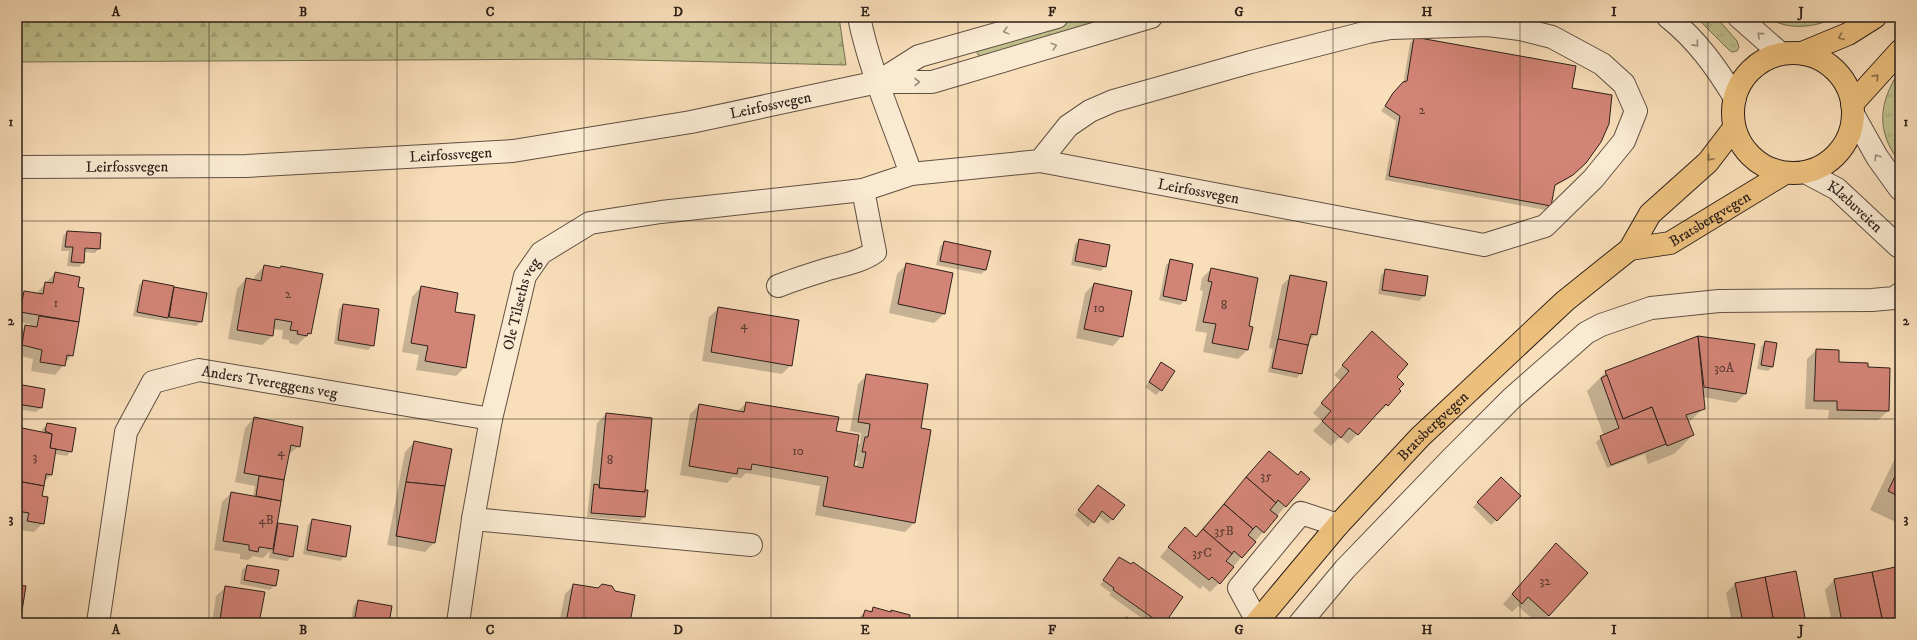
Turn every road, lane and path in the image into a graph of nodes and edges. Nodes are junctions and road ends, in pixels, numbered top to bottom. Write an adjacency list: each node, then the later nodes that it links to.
1 (859, 17): 9 (street)
2 (1057, 17): 9 (street, Leirfossvegen, one-way to 9)
3 (1151, 17): 9 (street, Leirfossvegen, one-way to 3)
4 (1668, 17): 10 (street, one-way to 10)
5 (1738, 17): 8 (street, one-way to 5)
6 (1875, 17): 8 (main road, one-way to 8)
7 (1900, 51): 11 (main road, one-way to 7)
8 (1791, 54): 10 (main road); 11 (main road)
9 (878, 82): 14 (street, Leirfossvegen); 16 (street)
10 (1735, 98): 12 (main road)
11 (1852, 109): 15 (main road); 17 (street, one-way to 11)
12 (1734, 128): 15 (main road); 20 (main road, Bratsbergvegen, one-way to 20)
13 (1040, 161): 13 (street, Leirfossvegen); 16 (street, Leirfossvegen)
14 (17, 167)
15 (1795, 172): 19 (street, Klæbuveien); 20 (main road, Bratsbergvegen)
16 (911, 174): 18 (street, Ole Tilseths veg)
17 (1900, 189)
18 (863, 190): 21 (street); 23 (street, Ole Tilseths veg)
19 (1900, 247)
20 (1630, 249): 25 (main road, Bratsbergvegen)
21 (778, 286)
22 (1900, 294): 30 (street)
23 (491, 418): 24 (street, Ole Tilseths veg); 28 (street, Anders Tvereggens veg)
24 (473, 519): 26 (street); 29 (street, Ole Tilseths veg)
25 (1338, 525): 27 (main road, Bratsbergvegen); 27 (street)
26 (751, 545)
27 (1256, 622)
28 (98, 623)
29 (458, 623)
30 (1300, 623)

